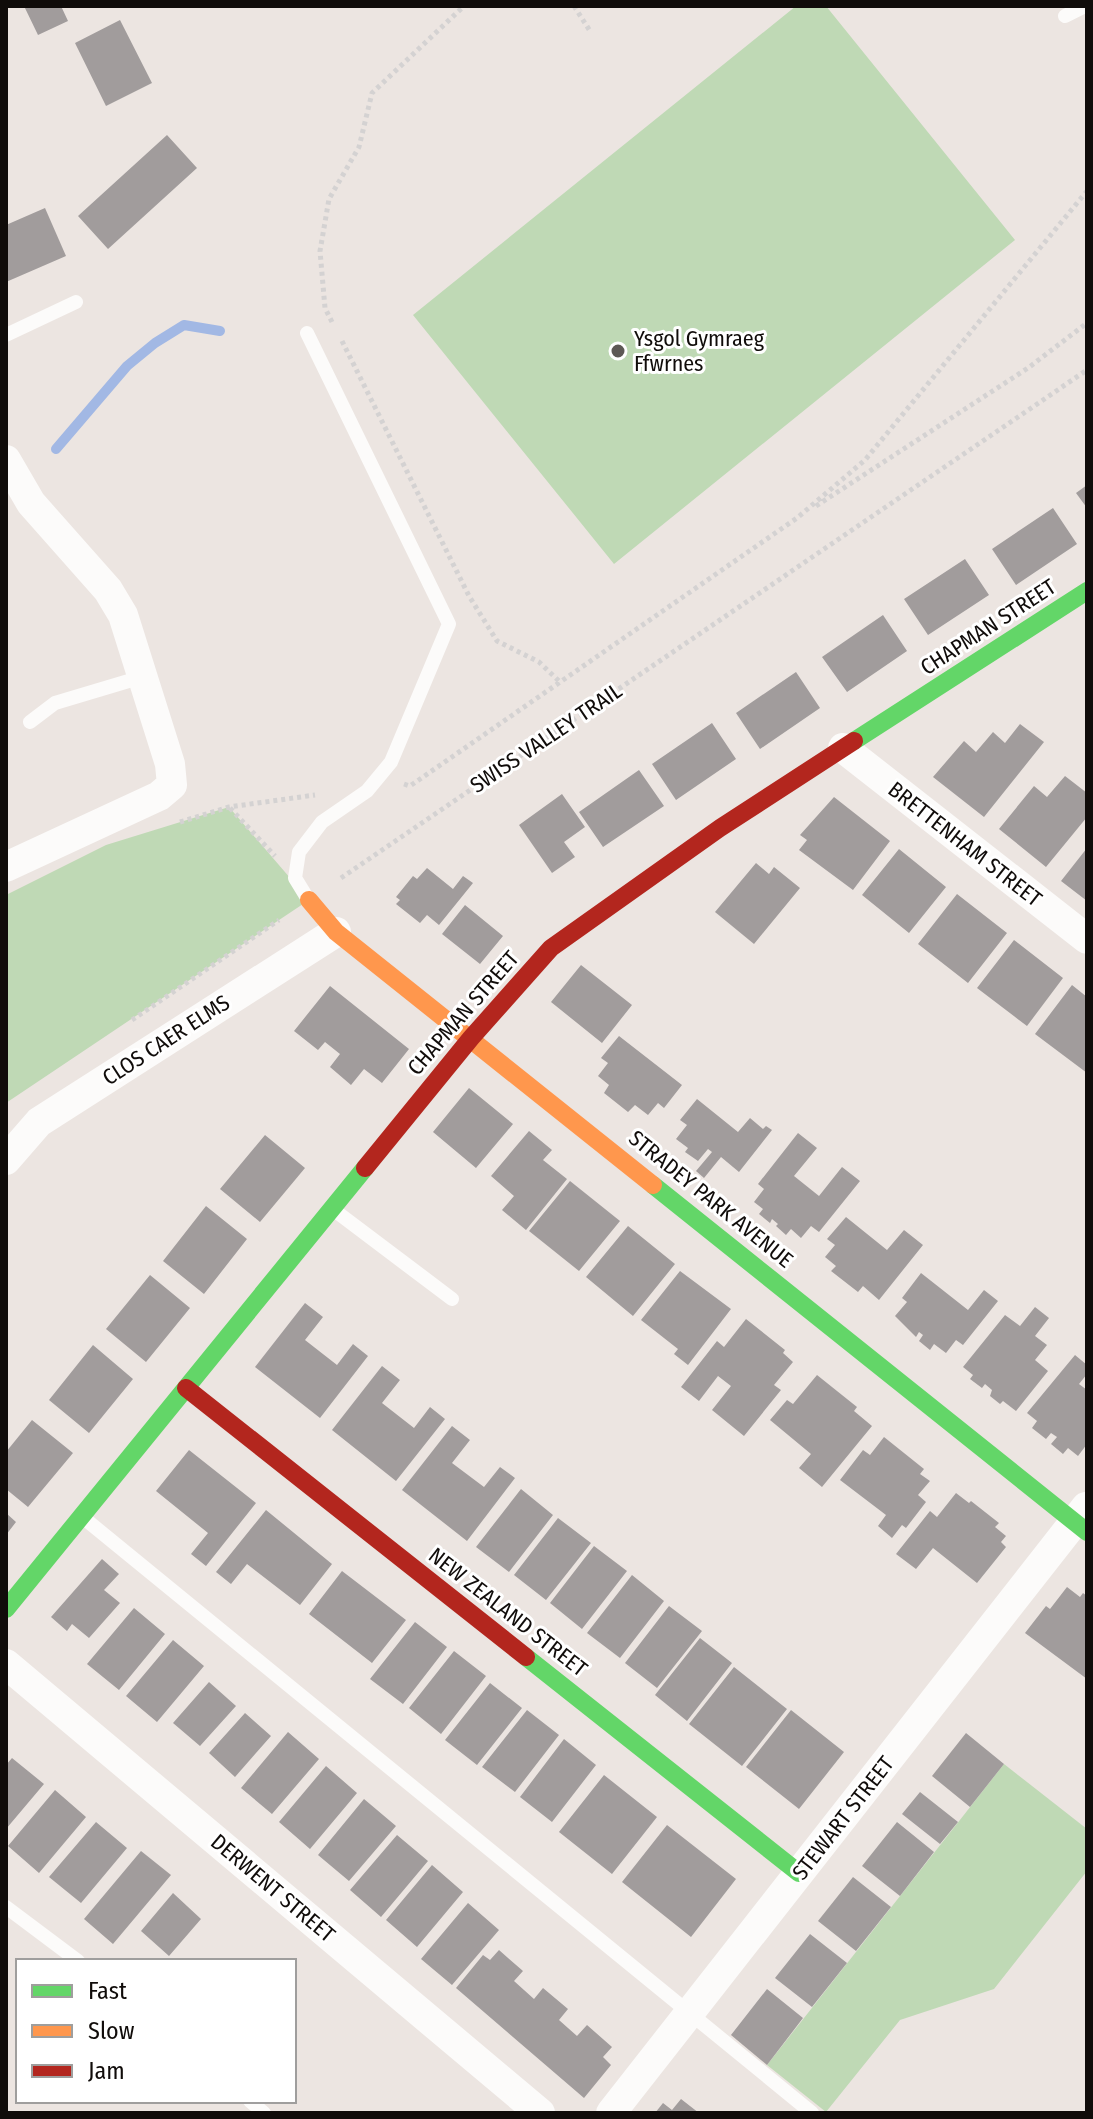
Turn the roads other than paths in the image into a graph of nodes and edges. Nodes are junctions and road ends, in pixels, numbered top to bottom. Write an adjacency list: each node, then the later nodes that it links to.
1 (1085, 6): 2 (lane)
2 (1065, 16)
3 (76, 302): 5 (lane)
4 (307, 333): 12 (lane)
5 (6, 335)
6 (6, 460): 8 (street)
7 (1087, 591): 10 (street, CHAPMAN STREET)
8 (142, 677): 9 (lane); 11 (street)
9 (30, 722)
10 (843, 748): 14 (street, BRETTENHAM STREET); 15 (street, CHAPMAN STREET)
11 (6, 867)
12 (309, 900): 13 (street, STRADEY PARK AVENUE)
13 (336, 932): 15 (street, STRADEY PARK AVENUE); 16 (street, CLOS CAER ELMS)
14 (1087, 939)
15 (471, 1038): 17 (street, CHAPMAN STREET); 21 (street, STRADEY PARK AVENUE)
16 (6, 1160)
17 (332, 1208): 18 (lane); 19 (street, CHAPMAN STREET)
18 (452, 1299)
19 (186, 1388): 20 (street, CHAPMAN STREET); 24 (street, NEW ZEALAND STREET)
20 (82, 1516): 22 (street, CHAPMAN STREET); 27 (lane)
21 (1083, 1520): 24 (street, STEWART STREET)
22 (6, 1609)
23 (6, 1664): 28 (street, DERWENT STREET)
24 (799, 1873): 27 (street, STEWART STREET)
25 (6, 1907): 26 (lane)
26 (75, 1959)
27 (690, 2013): 29 (street, STEWART STREET); 30 (lane)
28 (540, 2113)
29 (611, 2113)
30 (812, 2113)

